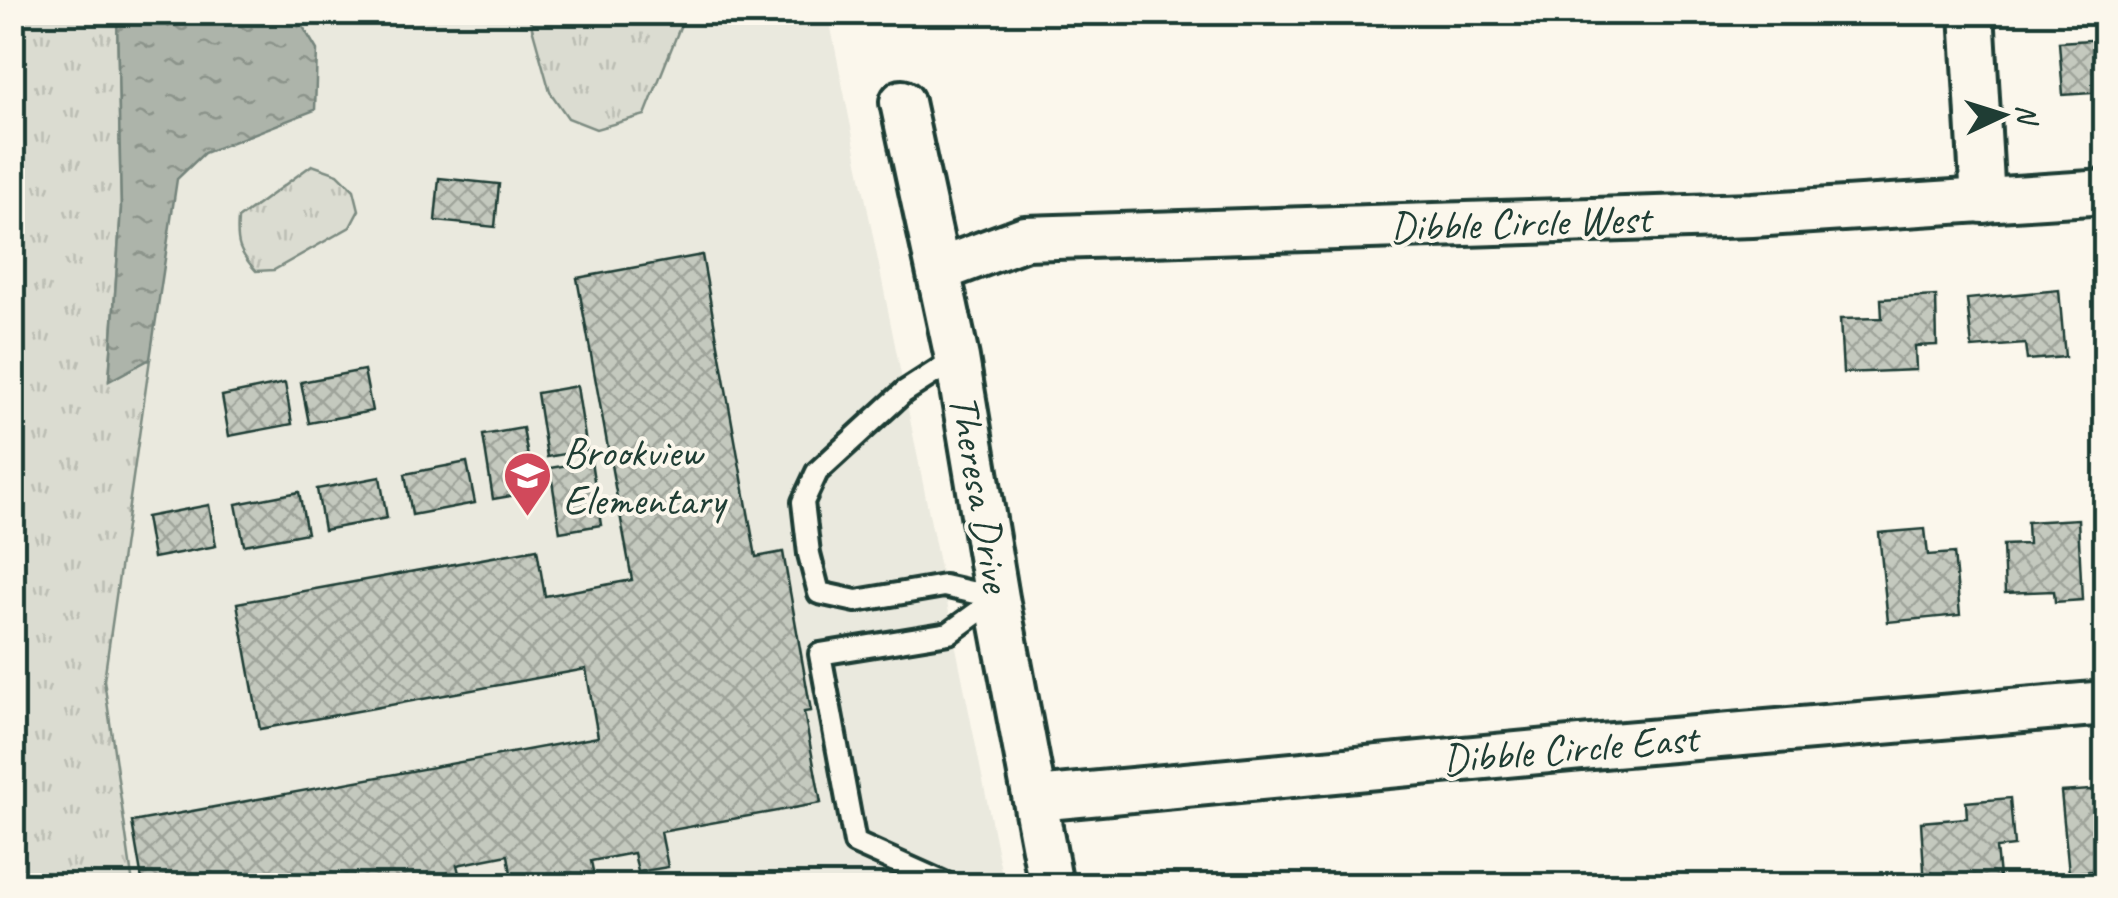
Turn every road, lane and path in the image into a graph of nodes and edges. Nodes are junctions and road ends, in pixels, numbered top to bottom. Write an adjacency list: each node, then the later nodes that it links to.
1 (1972, 12): 4 (street)
2 (902, 102): 5 (street, Theresa Drive)
3 (2106, 192): 4 (street, Dibble Circle West)
4 (1983, 201): 5 (street, Dibble Circle West)
5 (939, 270): 6 (street, Theresa Drive)
6 (956, 358): 7 (street, Theresa Drive); 7 (lane)
7 (997, 598): 9 (street, Theresa Drive); 10 (lane)
8 (2106, 704): 9 (street, Dibble Circle East)
9 (1036, 799): 11 (street, Theresa Drive)
10 (951, 886)
11 (1051, 886)

